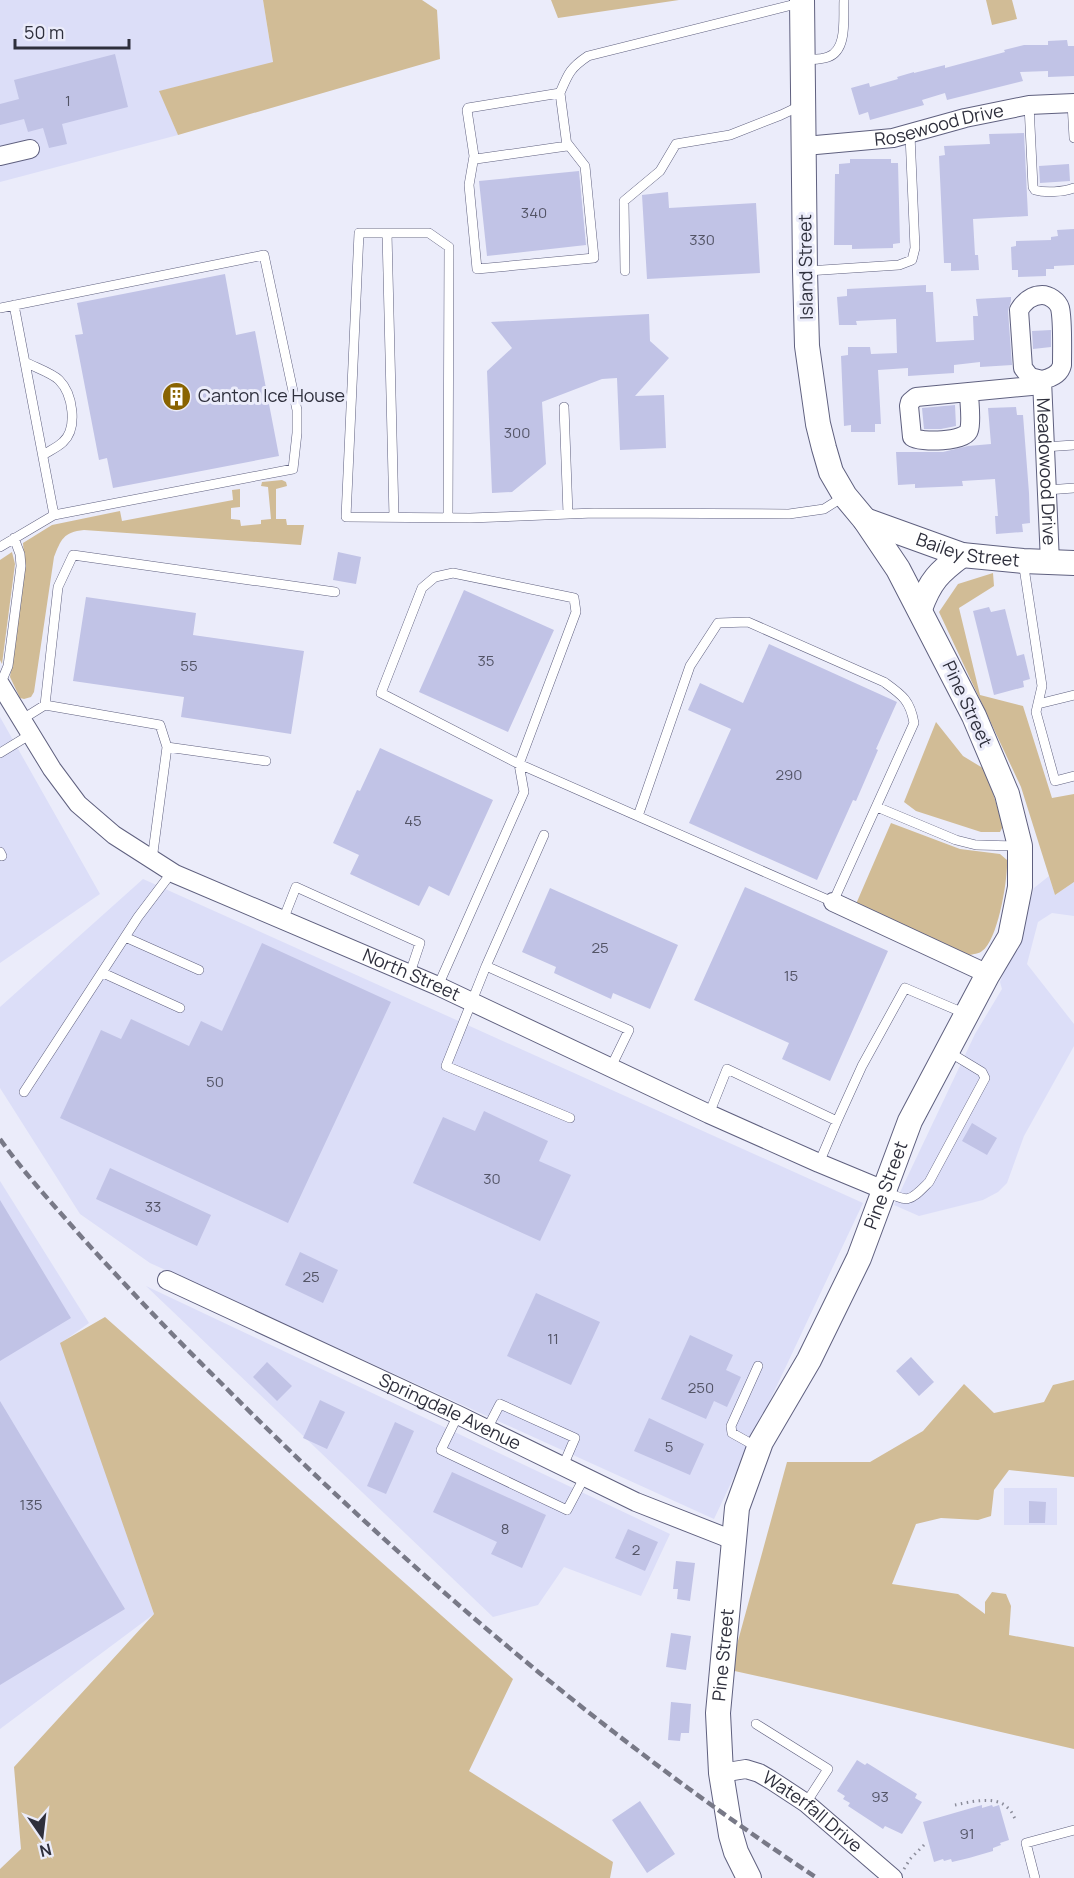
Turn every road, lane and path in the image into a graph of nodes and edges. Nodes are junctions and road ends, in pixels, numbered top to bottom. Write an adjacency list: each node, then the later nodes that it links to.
1 (843, 0): 3 (lane)
2 (802, 1): 3 (street, Island Street); 4 (lane)
3 (803, 60): 6 (street, Island Street)
4 (560, 93): 10 (lane); 14 (lane)
5 (1073, 103): 7 (street, Rosewood Drive); 9 (lane)
6 (804, 104): 11 (street, Island Street); 18 (lane)
7 (1029, 105): 8 (street, Rosewood Drive); 15 (lane)
8 (910, 135): 11 (street, Rosewood Drive); 17 (lane)
9 (1074, 138)
10 (567, 143): 14 (lane); 14 (lane)
11 (805, 146): 17 (street, Island Street)
12 (30, 149): 13 (street)
13 (0, 156)
14 (474, 156)
15 (1074, 188)
16 (387, 233): 32 (lane); 32 (lane); 33 (lane)
17 (805, 271): 29 (street, Island Street)
18 (625, 272)
19 (14, 305): 20 (lane); 21 (lane); 31 (lane)
20 (0, 308)
21 (25, 362): 26 (lane); 26 (lane)
22 (969, 393): 25 (street, Meadowood Drive)
23 (564, 407): 30 (lane)
24 (1074, 445): 25 (lane)
25 (1044, 447): 28 (street, Meadowood Drive)
26 (43, 455): 31 (lane)
27 (1074, 488): 28 (lane)
28 (1047, 490): 39 (street, Meadowood Drive)
29 (845, 496): 30 (lane); 34 (street, Island Street)
30 (568, 514): 33 (lane)
31 (54, 515): 35 (lane)
32 (394, 517): 33 (lane)
33 (448, 518)
34 (865, 520): 37 (street, Bailey Street); 42 (street, Pine Street)
35 (14, 538): 36 (lane); 43 (lane)
36 (0, 546)
37 (962, 555): 38 (street, Bailey Street); 42 (street)
38 (1023, 561): 39 (street, Bailey Street); 45 (lane)
39 (1050, 562): 40 (street, Bailey Street)
40 (1074, 563)
41 (335, 592): 46 (lane)
42 (920, 609): 56 (street, Pine Street)
43 (0, 684): 47 (street, North Street)
44 (1074, 695): 45 (lane)
45 (1038, 704): 52 (lane)
46 (45, 705): 47 (lane); 48 (lane)
47 (26, 727): 49 (lane); 57 (street, North Street)
48 (167, 747): 50 (lane); 57 (lane)
49 (0, 753)
50 (266, 760)
51 (519, 764): 51 (lane); 54 (lane); 67 (lane)
52 (1074, 776)
53 (878, 807): 54 (lane); 56 (lane); 59 (lane)
54 (638, 816): 59 (lane)
55 (544, 835): 62 (lane)
56 (1020, 846): 66 (street, Pine Street)
57 (152, 860): 58 (street, North Street)
58 (172, 872): 60 (street, North Street); 61 (lane)
59 (833, 902): 66 (street)
60 (283, 920): 65 (street, North Street); 65 (lane)
61 (125, 937): 63 (lane); 64 (lane)
62 (486, 966): 68 (lane); 72 (lane)
63 (199, 970)
64 (103, 973): 69 (lane); 73 (lane)
65 (410, 973): 67 (street, North Street)
66 (988, 974): 70 (street, Pine Street)
67 (438, 986): 68 (street, North Street)
68 (471, 1001): 72 (street, North Street); 75 (lane)
69 (180, 1008)
70 (966, 1014): 71 (street, Pine Street); 76 (lane)
71 (947, 1051): 78 (street, Pine Street); 78 (lane)
72 (611, 1067): 74 (street, North Street)
73 (24, 1092)
74 (709, 1114): 76 (lane); 77 (street, North Street)
75 (570, 1118)
76 (837, 1121): 77 (lane)
77 (819, 1163): 78 (street, North Street)
78 (884, 1190): 83 (street, Pine Street)
79 (167, 1280): 81 (street, Springdale Avenue)
80 (758, 1365): 83 (lane)
81 (458, 1415): 82 (street, Springdale Avenue); 85 (lane)
82 (487, 1429): 84 (street, Springdale Avenue); 84 (lane)
83 (759, 1448): 86 (street, Pine Street)
84 (563, 1466): 85 (street, Springdale Avenue)
85 (585, 1476): 86 (street, Springdale Avenue)
86 (733, 1540): 88 (street, Pine Street)
87 (756, 1724): 89 (lane)
88 (721, 1773): 89 (street, Waterfall Drive); 95 (street, Pine Street)
89 (806, 1803): 94 (street, Waterfall Drive)
90 (955, 1805): 91 (path)
91 (1016, 1820)
92 (1074, 1830): 96 (lane)
93 (926, 1843): 94 (path)
94 (898, 1876)
95 (749, 1878)
96 (1035, 1878)

